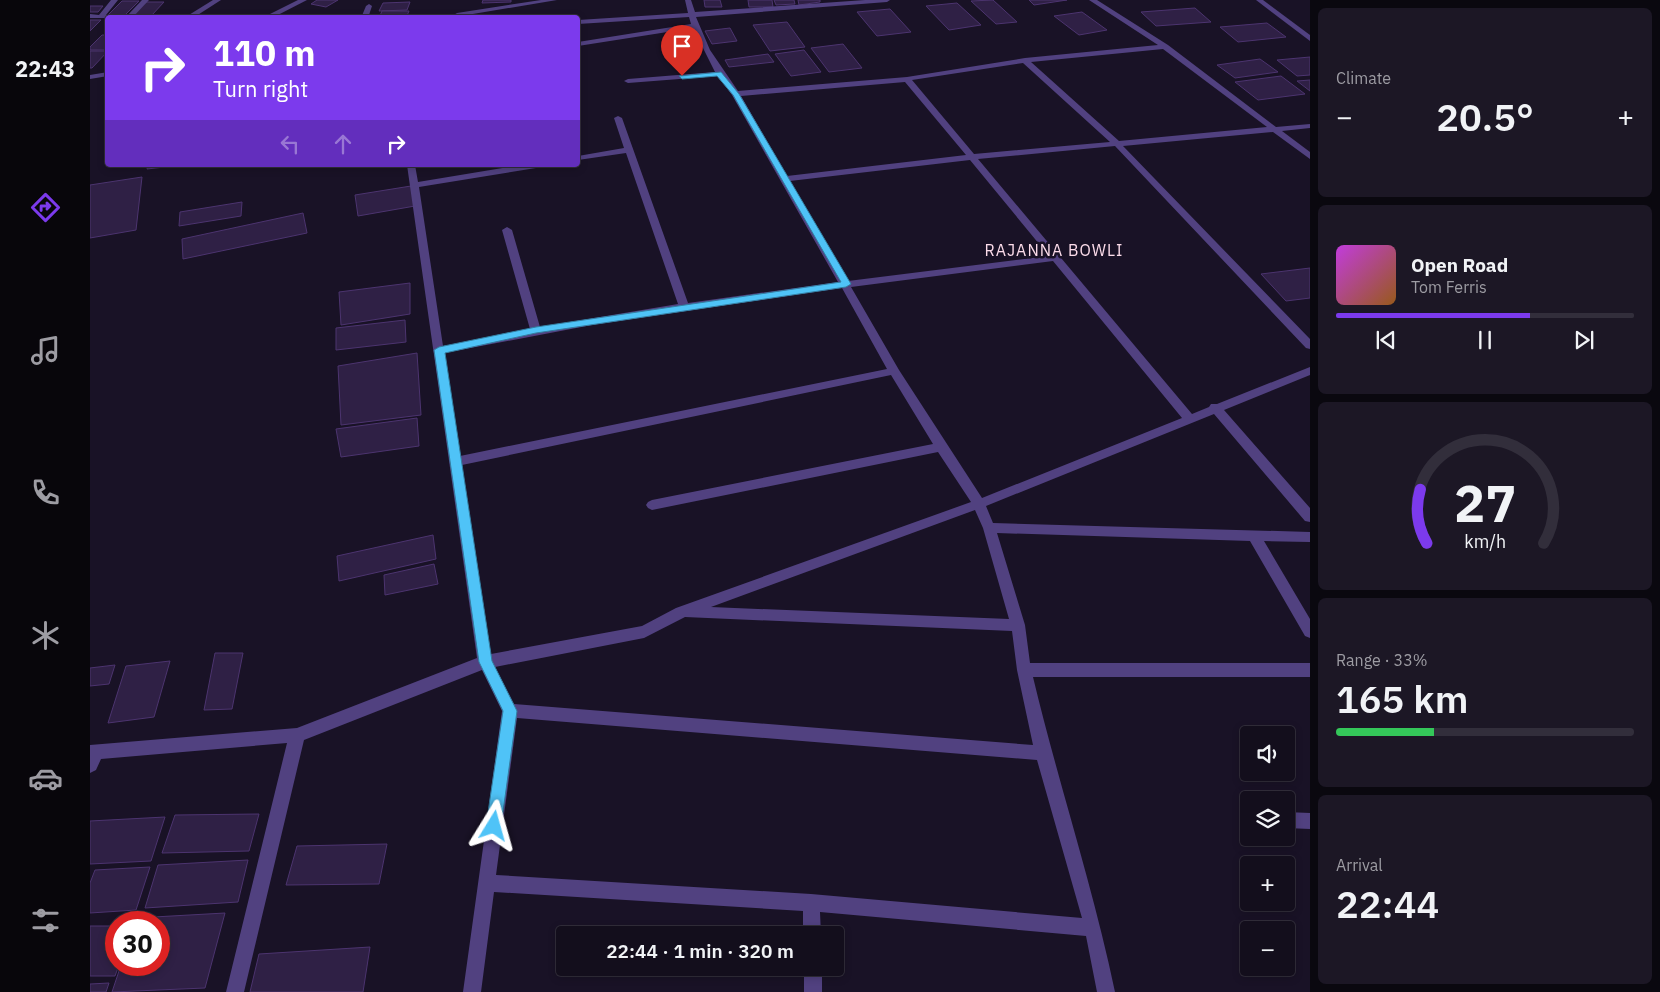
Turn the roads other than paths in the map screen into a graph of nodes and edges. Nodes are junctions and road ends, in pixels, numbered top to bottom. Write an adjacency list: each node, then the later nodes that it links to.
1 (115, 0): 17 (street)
2 (146, 0): 11 (street)
3 (218, 0): 12 (street)
4 (304, 0): 13 (street)
5 (554, 0): 15 (street)
6 (688, 0): 19 (street)
7 (887, 0): 19 (street)
8 (1092, 0): 23 (street)
9 (1259, 0): 21 (street)
10 (369, 6): 14 (street)
11 (131, 15)
12 (192, 15)
13 (272, 15)
14 (365, 15)
15 (459, 15)
16 (90, 16): 17 (street)
17 (101, 17): 18 (street)
18 (105, 17)
19 (693, 20): 20 (street); 22 (street); 25 (street)
20 (580, 22)
21 (1310, 38)
22 (580, 44)
23 (1166, 47): 24 (street); 33 (street)
24 (1025, 60): 28 (street); 34 (street)
25 (719, 74): 29 (street); 30 (street)
26 (103, 75): 27 (street)
27 (90, 77)
28 (907, 78): 30 (street); 37 (street)
29 (628, 81)
30 (736, 94): 41 (street)
31 (618, 118): 35 (street)
32 (1310, 126): 33 (street)
33 (1275, 130): 34 (street); 36 (street)
34 (1117, 144): 37 (street); 48 (street)
35 (628, 150): 38 (street); 46 (street)
36 (1310, 156)
37 (972, 157): 41 (street); 44 (street)
38 (580, 158)
39 (411, 167): 42 (street)
40 (524, 167): 42 (street)
41 (784, 179): 45 (street)
42 (414, 185): 49 (street)
43 (506, 230): 47 (street)
44 (1056, 258): 45 (street); 53 (street)
45 (846, 284): 46 (street); 50 (street)
46 (684, 307): 47 (street)
47 (536, 330): 49 (street)
48 (1310, 345)
49 (439, 350): 55 (street)
50 (894, 371): 54 (street); 55 (street)
51 (1310, 371): 52 (street)
52 (1215, 407): 53 (street); 58 (street)
53 (1188, 418): 56 (street)
54 (941, 448): 56 (street); 57 (street)
55 (454, 462): 65 (street)
56 (979, 504): 59 (street); 62 (street)
57 (652, 505)
58 (1310, 516)
59 (989, 528): 60 (street); 63 (street)
60 (1254, 535): 61 (street); 64 (street)
61 (1310, 538)
62 (681, 612): 63 (street); 65 (street)
63 (1018, 625): 66 (street)
64 (1310, 632)
65 (485, 662): 68 (street); 69 (street)
66 (1024, 670): 67 (street); 70 (street)
67 (1310, 670)
68 (510, 711): 70 (street); 74 (street)
69 (297, 735): 71 (street); 79 (street)
70 (1044, 753): 77 (street)
71 (92, 756)
72 (1295, 820): 73 (street)
73 (1310, 821)
74 (486, 883): 75 (street); 80 (street)
75 (811, 903): 76 (street); 77 (street)
76 (812, 926)
77 (1093, 928): 82 (street)
78 (812, 976): 81 (street)
79 (235, 992)
80 (472, 992)
81 (813, 992)
82 (1106, 992)

